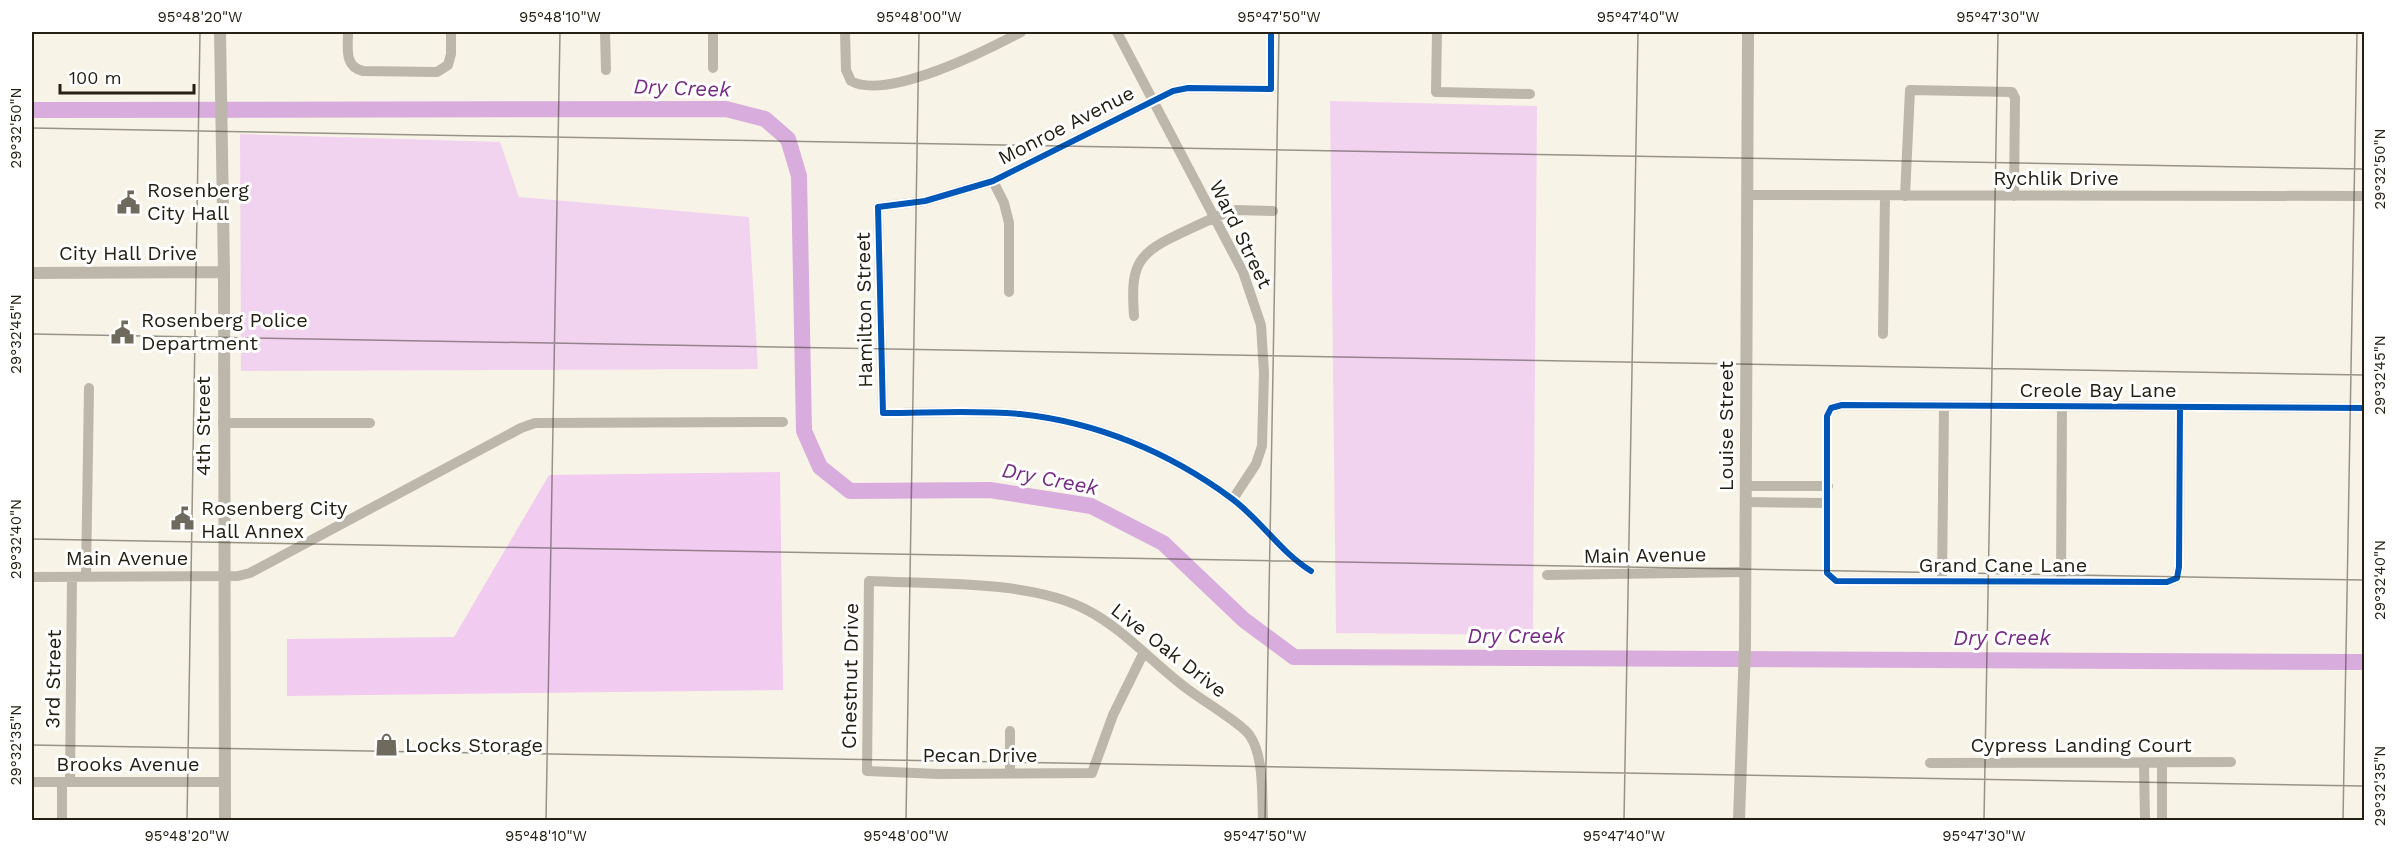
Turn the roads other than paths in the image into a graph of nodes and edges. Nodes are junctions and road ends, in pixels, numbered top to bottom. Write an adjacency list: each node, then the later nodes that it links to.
1 (220, 32): 25 (street, 4th Street)
2 (348, 32): 3 (street)
3 (451, 32)
4 (605, 32): 13 (street)
5 (713, 32): 12 (street)
6 (845, 32): 7 (street)
7 (1022, 32)
8 (1117, 32): 15 (street, Ward Street)
9 (1271, 32): 15 (street, Monroe Avenue)
10 (1437, 32): 14 (street)
11 (1748, 32): 17 (street, Louise Street)
12 (712, 68)
13 (606, 70)
14 (1530, 94)
15 (1152, 100): 16 (street, Monroe Avenue); 24 (street, Ward Street)
16 (993, 181): 22 (street, Monroe Avenue); 27 (street)
17 (1747, 195): 18 (street, Rychlik Drive); 38 (street, Louise Street)
18 (1885, 196): 19 (street, Rychlik Drive); 29 (street)
19 (1905, 196): 20 (street, Rychlik Drive); 20 (street)
20 (2014, 196): 21 (street, Rychlik Drive)
21 (2364, 196)
22 (878, 207): 40 (street, Hamilton Street)
23 (1273, 211): 24 (street)
24 (1214, 217): 28 (street); 40 (street, Ward Street)
25 (224, 272): 26 (street, City Hall Drive); 36 (street, 4th Street)
26 (32, 273)
27 (1009, 292)
28 (1134, 316)
29 (1883, 334)
30 (89, 388): 46 (street)
31 (1944, 406): 32 (street, Creole Bay Lane); 39 (street, Creole Bay Lane); 51 (street)
32 (2062, 406): 33 (street, Creole Bay Lane); 52 (street)
33 (2180, 407): 34 (street, Creole Bay Lane); 52 (street, Grand Cane Lane)
34 (2364, 408)
35 (783, 422): 47 (street, Main Avenue)
36 (222, 423): 37 (street); 47 (street, 4th Street)
37 (370, 423)
38 (1745, 486): 39 (street); 41 (street, Louise Street)
39 (1828, 486): 42 (street)
40 (1233, 499): 43 (street)
41 (1744, 502): 42 (street); 44 (street, Louise Street)
42 (1827, 503): 51 (street, Grand Cane Lane)
43 (1311, 571)
44 (1744, 572): 45 (street, Main Avenue); 67 (street, Louise Street)
45 (1547, 574)
46 (86, 576): 47 (street, Main Avenue); 49 (street, Main Avenue)
47 (223, 576): 63 (street, 4th Street)
48 (32, 577): 49 (street, Main Avenue)
49 (72, 577): 62 (street, 3rd Street)
50 (869, 581): 53 (street, Live Oak Drive); 59 (street, Chestnut Drive)
51 (1942, 581): 52 (street, Grand Cane Lane)
52 (2061, 582)
53 (1143, 654): 60 (street, Pecan Drive); 66 (street, Live Oak Drive)
54 (1010, 731): 60 (street)
55 (2231, 762): 58 (street, Cypress Landing Court)
56 (1930, 763): 57 (street, Cypress Landing Court)
57 (2144, 763): 58 (street, Cypress Landing Court); 68 (street)
58 (2162, 763): 69 (street)
59 (867, 771): 60 (street, Pecan Drive)
60 (1010, 773)
61 (32, 782): 62 (street, Brooks Avenue)
62 (66, 782): 63 (street, Brooks Avenue); 64 (street, 3rd Street)
63 (224, 782): 65 (street, 4th Street)
64 (62, 820)
65 (225, 820)
66 (1263, 820)
67 (1740, 820)
68 (2145, 820)
69 (2162, 820)

